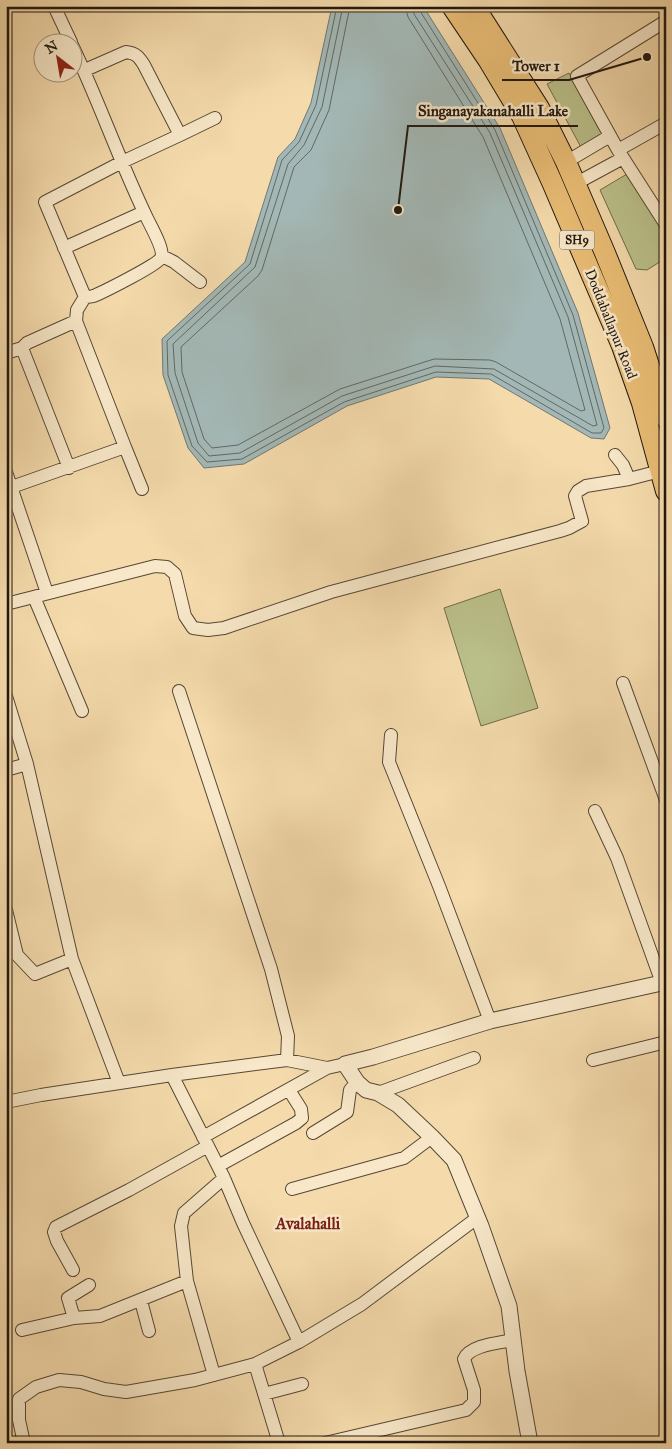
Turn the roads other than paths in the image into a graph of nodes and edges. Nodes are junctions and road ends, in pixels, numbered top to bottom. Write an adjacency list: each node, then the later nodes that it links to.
1 (54, 6): 5 (street)
2 (452, 6): 29 (main road, Doddaballapur Road / SH9)
3 (474, 6): 14 (main road, Doddaballapur Road / SH9)
4 (666, 21): 11 (street)
5 (66, 32)
6 (82, 66): 7 (street)
7 (84, 70): 10 (street); 13 (street)
8 (215, 118): 10 (street)
9 (666, 123): 12 (street)
10 (180, 135): 13 (street)
11 (610, 136): 12 (street); 14 (street)
12 (620, 154): 15 (street); 17 (street)
13 (122, 162): 16 (street); 18 (street)
14 (566, 162): 15 (main road, Doddaballapur Road / SH9)
15 (575, 184): 25 (main road, Doddaballapur Road / SH9)
16 (144, 212): 18 (street); 19 (street)
17 (666, 225)
18 (64, 248): 21 (street)
19 (162, 256): 20 (street); 21 (street)
20 (200, 282)
21 (85, 297): 22 (street)
22 (76, 321): 23 (street); 26 (street)
23 (22, 348): 24 (street); 28 (street)
24 (6, 353)
25 (666, 418)
26 (125, 447): 28 (street); 33 (street)
27 (615, 454): 31 (street)
28 (69, 468): 32 (street)
29 (660, 471): 31 (street); 34 (main road, Doddaballapur Road / SH9)
30 (6, 472): 32 (street)
31 (629, 479): 35 (street)
32 (9, 488): 35 (street)
33 (142, 489)
34 (666, 491)
35 (47, 593): 36 (street)
36 (34, 597): 37 (street); 41 (street)
37 (6, 604)
38 (623, 684): 45 (street)
39 (179, 691): 53 (street)
40 (6, 696): 43 (street)
41 (82, 711)
42 (391, 735): 50 (street)
43 (27, 764): 44 (street); 48 (street)
44 (6, 770)
45 (666, 800)
46 (595, 812): 49 (street)
47 (6, 910): 48 (street)
48 (72, 959): 59 (street)
49 (664, 983): 50 (street)
50 (490, 1021): 55 (street)
51 (666, 1042): 54 (street)
52 (474, 1058): 61 (street)
53 (287, 1060): 56 (street); 57 (street)
54 (593, 1060)
55 (345, 1064): 56 (street); 58 (street)
56 (327, 1068): 60 (street)
57 (172, 1075): 59 (street); 65 (street)
58 (357, 1082): 61 (street); 63 (street)
59 (119, 1083): 62 (street)
60 (289, 1090): 65 (street); 66 (street)
61 (378, 1093): 64 (street)
62 (6, 1102)
63 (313, 1133)
64 (432, 1137): 68 (street); 69 (street)
65 (205, 1141): 66 (street); 70 (street)
66 (218, 1166): 67 (street)
67 (224, 1178): 71 (street); 78 (street)
68 (292, 1189)
69 (477, 1218): 77 (street); 78 (street)
70 (73, 1270)
71 (187, 1281): 73 (street); 80 (street)
72 (89, 1285): 74 (street)
73 (141, 1300): 74 (street); 76 (street)
74 (74, 1318): 75 (street)
75 (22, 1330)
76 (150, 1331)
77 (513, 1340): 85 (street); 86 (street)
78 (299, 1342): 79 (street)
79 (255, 1364): 80 (street); 82 (street)
80 (214, 1376): 83 (street)
81 (302, 1384): 82 (street)
82 (264, 1394): 84 (street)
83 (24, 1443)
84 (279, 1443)
85 (325, 1443)
86 (530, 1443)

